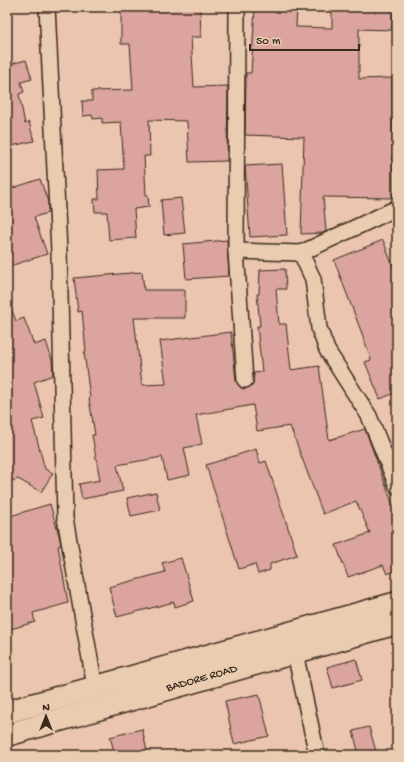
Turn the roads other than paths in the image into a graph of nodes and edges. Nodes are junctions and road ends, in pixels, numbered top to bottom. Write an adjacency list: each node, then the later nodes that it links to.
1 (47, 7): 11 (street)
2 (237, 7): 4 (street)
3 (397, 208): 5 (street)
4 (236, 251): 5 (street); 6 (street)
5 (302, 253): 7 (street)
6 (245, 380)
7 (397, 486)
8 (397, 603): 11 (main road, BADORE ROAD)
9 (397, 623): 10 (main road, BADORE ROAD)
10 (295, 653): 13 (main road, BADORE ROAD); 14 (street)
11 (95, 687): 12 (main road, BADORE ROAD)
12 (7, 712)
13 (7, 735)
14 (317, 755)

